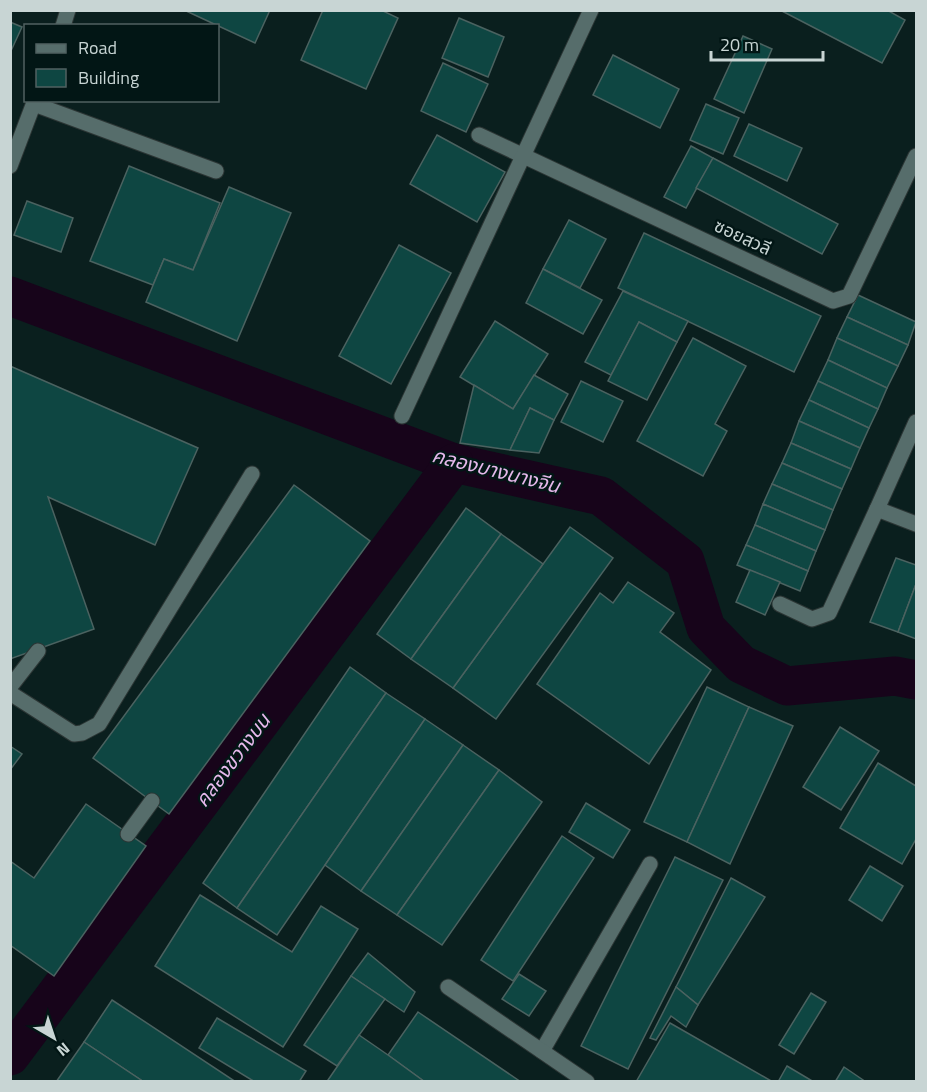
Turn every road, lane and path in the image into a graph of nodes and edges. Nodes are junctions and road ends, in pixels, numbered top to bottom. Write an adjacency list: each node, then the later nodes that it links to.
1 (591, 10): 4 (street)
2 (34, 102): 6 (street); 7 (street)
3 (479, 135): 4 (street, ซอยสวลี)
4 (525, 155): 5 (street, ซอยสวลี); 8 (street)
5 (916, 156)
6 (10, 166)
7 (216, 171)
8 (402, 416)
9 (916, 422): 11 (street)
10 (252, 474): 16 (street)
11 (878, 508): 12 (street); 13 (street)
12 (916, 524)
13 (780, 604)
14 (38, 651): 15 (street)
15 (10, 687)
16 (10, 693)
17 (152, 801): 18 (street)
18 (128, 834)
19 (650, 864): 21 (street)
20 (448, 987): 21 (street)
21 (542, 1051): 22 (street)
22 (587, 1082)

